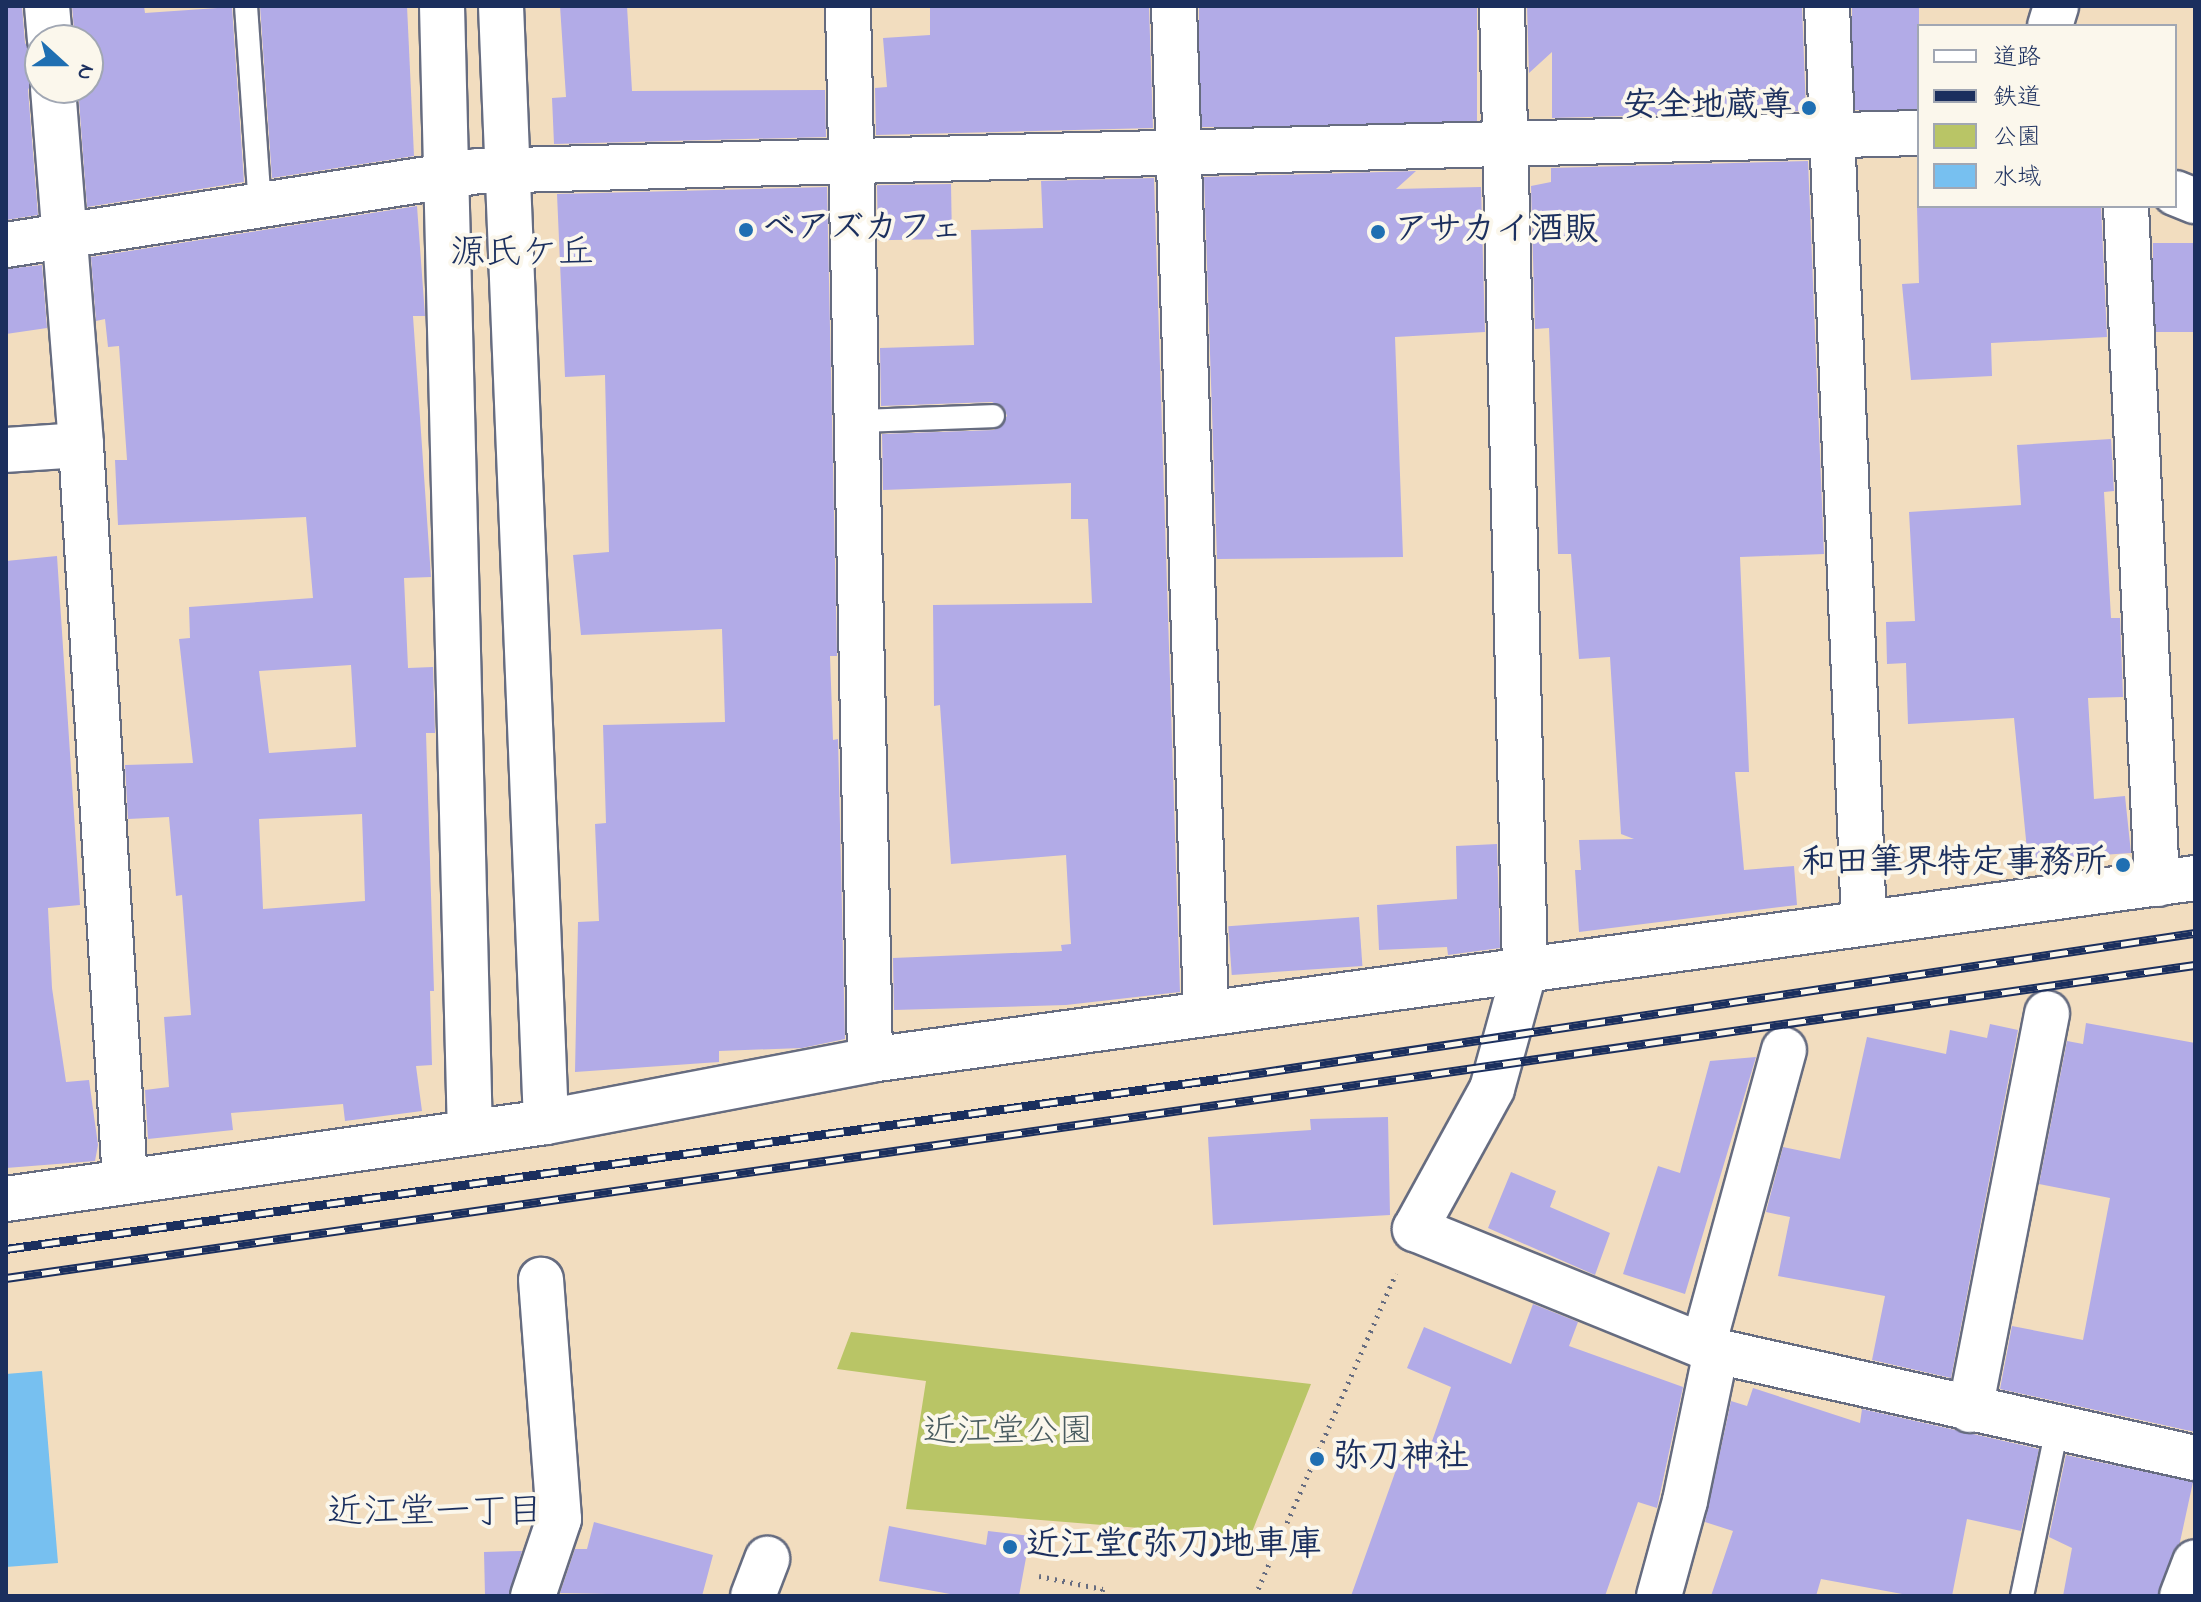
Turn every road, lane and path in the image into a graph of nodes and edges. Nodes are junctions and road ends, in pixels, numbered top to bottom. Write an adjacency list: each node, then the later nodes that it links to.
1 (246, 6): 16 (lane)
2 (442, 6): 15 (street)
3 (501, 6): 14 (street)
4 (848, 6): 13 (street)
5 (1174, 6): 12 (street)
6 (1502, 6): 11 (street)
7 (1827, 6): 10 (street)
8 (54, 104): 18 (street)
9 (1917, 133): 10 (street)
10 (1831, 136): 11 (street); 25 (street)
11 (1507, 145): 12 (street); 26 (street)
12 (1179, 154): 13 (street); 27 (street)
13 (852, 162): 14 (street); 21 (street)
14 (507, 170): 15 (street); 31 (street)
15 (448, 176): 16 (street); 32 (street)
16 (260, 205): 18 (street)
17 (2126, 208): 24 (street)
18 (64, 236): 19 (street); 22 (street)
19 (6, 245)
20 (993, 416): 21 (lane)
21 (858, 421): 30 (street)
22 (81, 445): 23 (street); 33 (street)
23 (6, 450)
24 (2176, 881): 25 (street)
25 (1864, 923): 26 (street)
26 (1525, 969): 27 (street); 35 (street)
27 (1206, 1013): 30 (street)
28 (2047, 1013): 38 (street)
29 (1784, 1050): 37 (street)
30 (870, 1060): 31 (street)
31 (546, 1122): 32 (street)
32 (470, 1133): 33 (street)
33 (125, 1182): 34 (street)
34 (6, 1199)
35 (1415, 1229): 37 (street); 45 (path)
36 (541, 1280): 43 (street)
37 (1709, 1349): 38 (street); 46 (street)
38 (1970, 1410): 39 (street)
39 (2057, 1429): 40 (street); 47 (lane)
40 (2195, 1458)
41 (2195, 1562): 48 (street)
42 (1039, 1576): 44 (path)
43 (533, 1596)
44 (1100, 1596)
45 (1255, 1596)
46 (1659, 1596)
47 (2022, 1596)
48 (2182, 1596)

